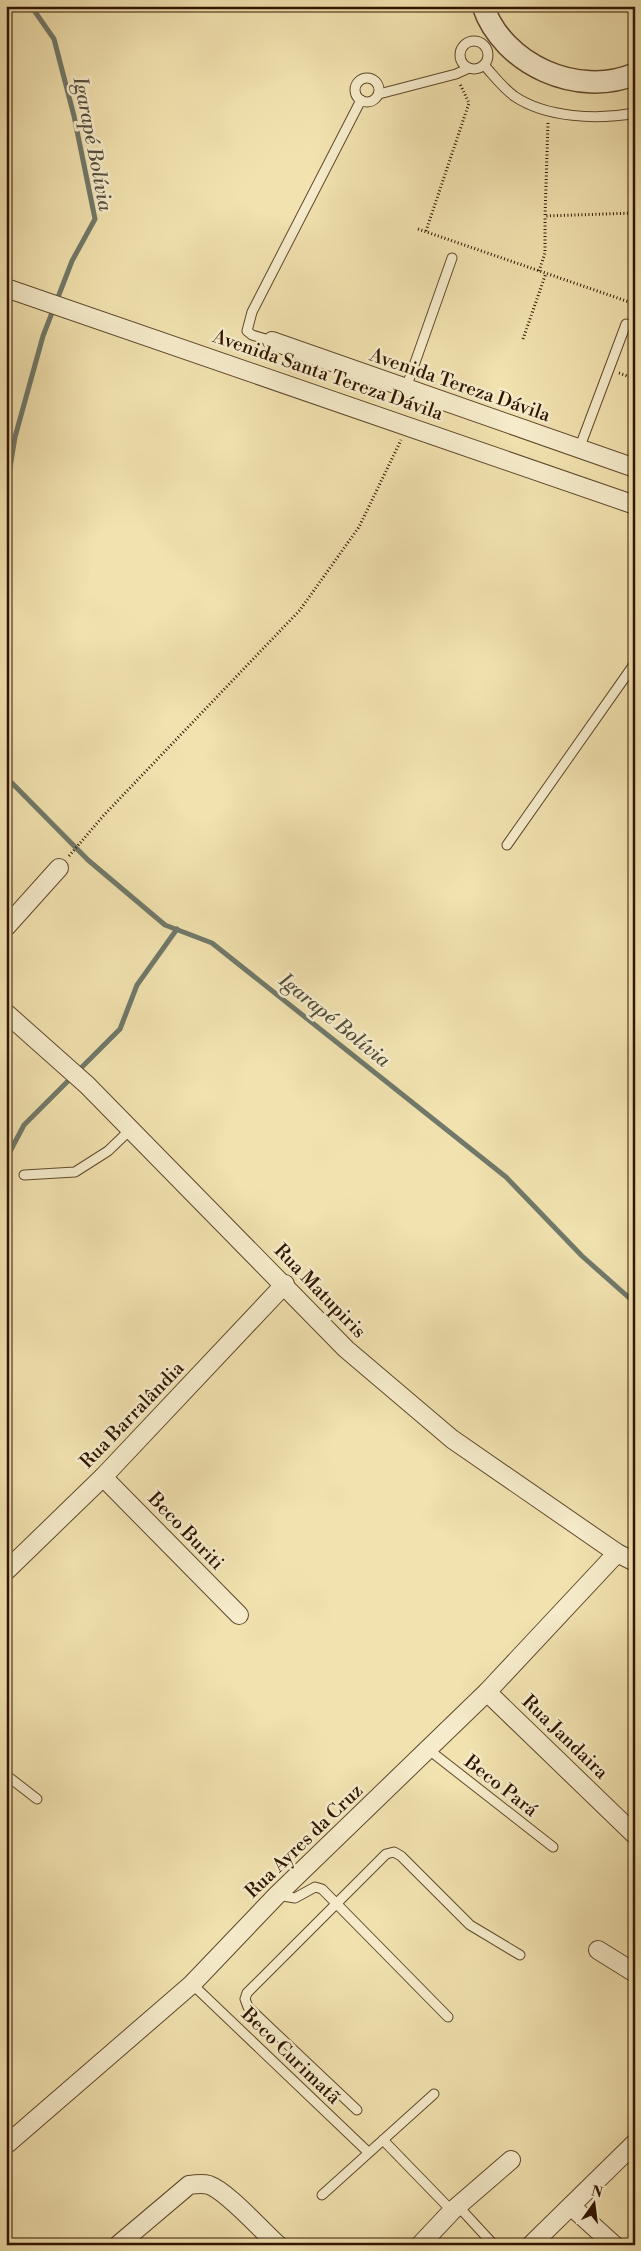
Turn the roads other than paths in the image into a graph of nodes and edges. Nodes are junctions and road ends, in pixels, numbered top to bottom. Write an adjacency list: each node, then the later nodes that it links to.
1 (483, 6): 4 (street)
2 (484, 65): 3 (lane); 3 (lane); 7 (lane)
3 (469, 68): 5 (lane)
4 (635, 74)
5 (378, 94): 6 (lane); 6 (lane)
6 (361, 100): 11 (lane)
7 (635, 113)
8 (452, 258): 12 (lane)
9 (6, 288): 15 (street, Avenida Santa Tereza Dávila)
10 (626, 324): 13 (lane)
11 (272, 341): 12 (street, Avenida Tereza Dávila)
12 (406, 388): 13 (street, Avenida Tereza Dávila)
13 (579, 449): 14 (street, Avenida Tereza Dávila)
14 (635, 468)
15 (635, 504)
16 (635, 663): 17 (lane)
17 (507, 845)
18 (58, 868): 19 (street)
19 (6, 927)
20 (6, 1013): 21 (street, Rua Matupiris)
21 (131, 1129): 22 (lane); 23 (street, Rua Matupiris)
22 (24, 1175)
23 (284, 1284): 24 (street, Rua Barralândia); 25 (street, Rua Matupiris)
24 (103, 1476): 27 (street, Rua Barralândia); 28 (street, Beco Buriti)
25 (617, 1553): 26 (street, Rua Matupiris); 29 (street, Rua Ayres da Cruz)
26 (635, 1562)
27 (6, 1571)
28 (240, 1615)
29 (487, 1692): 30 (street, Rua Ayres da Cruz); 33 (street, Rua Jandaira)
30 (429, 1750): 34 (lane, Beco Pará); 35 (street, Rua Ayres da Cruz)
31 (6, 1775): 32 (lane)
32 (37, 1799)
33 (635, 1834)
34 (553, 1847)
35 (277, 1896): 36 (lane); 40 (street, Rua Ayres da Cruz)
36 (336, 1904): 38 (lane); 41 (lane); 43 (lane)
37 (598, 1950): 39 (street)
38 (520, 1954)
39 (635, 1973)
40 (192, 1984): 46 (street, Rua Ayres da Cruz); 47 (lane, Beco Curimatã)
41 (448, 2017)
42 (434, 2094): 44 (lane)
43 (357, 2110)
44 (383, 2140): 47 (lane); 51 (lane)
45 (635, 2143): 50 (street)
46 (6, 2145)
47 (368, 2152): 49 (lane)
48 (511, 2160): 51 (street)
49 (322, 2195)
50 (571, 2206): 56 (street); 57 (street)
51 (455, 2208): 54 (street); 55 (lane)
52 (268, 2242): 53 (street)
53 (118, 2245)
54 (420, 2245)
55 (494, 2245)
56 (531, 2245)
57 (614, 2245)

